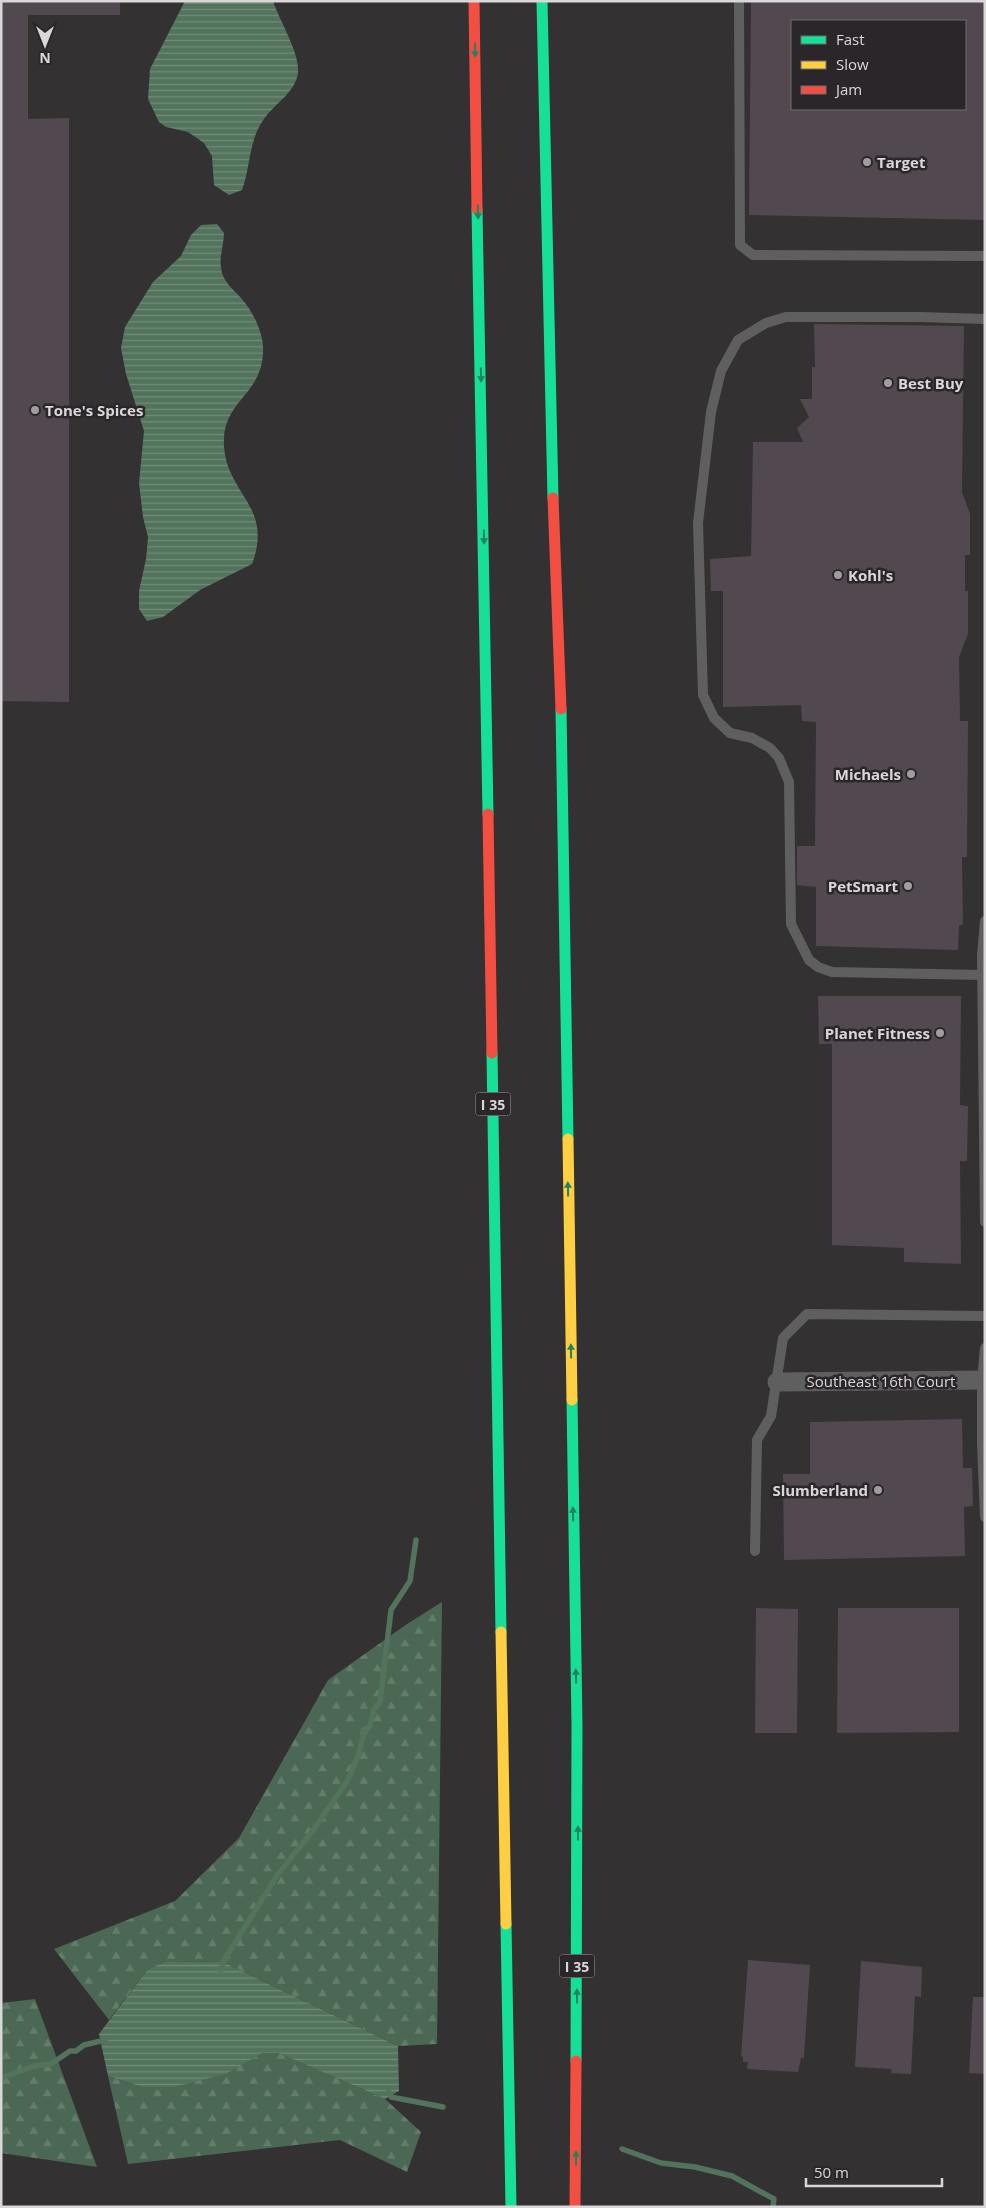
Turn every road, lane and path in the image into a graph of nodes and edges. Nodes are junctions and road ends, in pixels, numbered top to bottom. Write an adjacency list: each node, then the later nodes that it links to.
1 (474, 1): 23 (highway, I 35, one-way to 23)
2 (542, 1): 24 (highway, I 35, one-way to 2)
3 (739, 1): 4 (lane)
4 (985, 256)
5 (985, 319): 8 (lane)
6 (985, 921): 7 (lane)
7 (984, 955): 8 (lane)
8 (982, 975): 9 (lane)
9 (984, 1015): 10 (lane)
10 (984, 1062): 11 (lane)
11 (984, 1115): 12 (lane)
12 (984, 1162): 13 (lane)
13 (984, 1207): 14 (lane)
14 (985, 1222)
15 (985, 1316): 18 (lane)
16 (985, 1348): 17 (lane)
17 (983, 1380): 18 (street, Southeast 16th Court); 19 (lane)
18 (777, 1382): 22 (lane)
19 (984, 1443): 20 (lane)
20 (984, 1494): 21 (lane)
21 (985, 1517)
22 (756, 1551)
23 (511, 2207)
24 (575, 2207)

